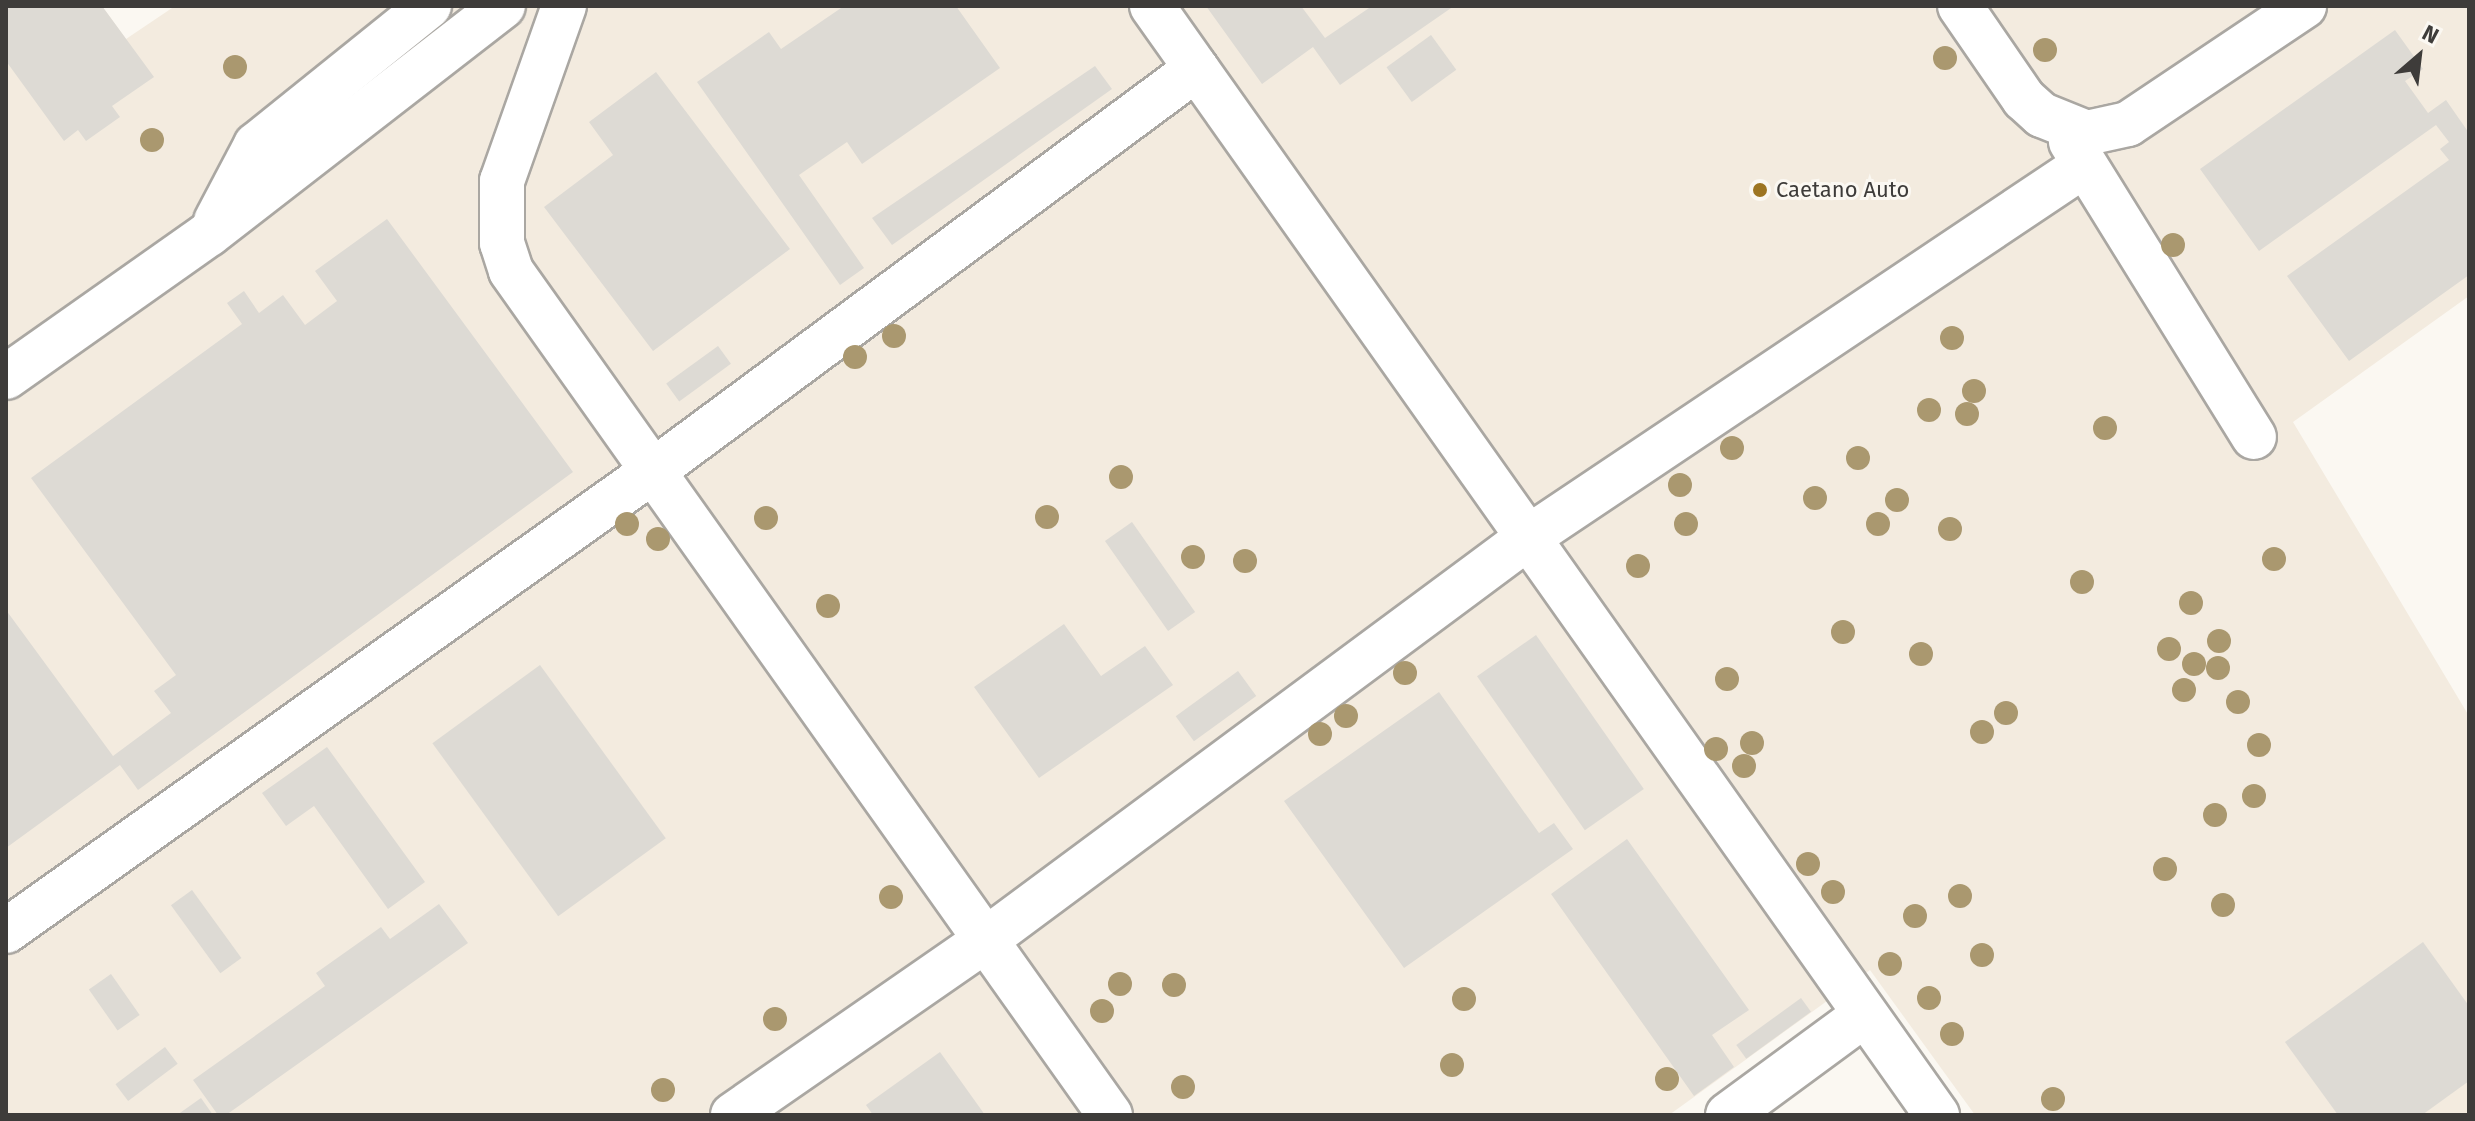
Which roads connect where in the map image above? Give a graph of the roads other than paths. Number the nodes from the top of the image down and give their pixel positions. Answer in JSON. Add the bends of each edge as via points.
{"nodes":[{"id":1,"x":429,"y":6,"type":"edge"},
{"id":2,"x":503,"y":6,"type":"edge"},
{"id":3,"x":564,"y":6,"type":"edge"},
{"id":4,"x":1152,"y":6,"type":"edge"},
{"id":5,"x":1960,"y":6,"type":"edge"},
{"id":6,"x":2304,"y":6,"type":"edge"},
{"id":7,"x":1196,"y":69,"type":"junction"},
{"id":8,"x":2063,"y":125,"type":"junction"},
{"id":9,"x":2083,"y":166,"type":"junction"},
{"id":10,"x":209,"y":234,"type":"junction"},
{"id":11,"x":6,"y":377,"type":"edge"},
{"id":12,"x":2254,"y":437,"type":"dead end"},
{"id":13,"x":653,"y":471,"type":"junction"},
{"id":14,"x":1526,"y":539,"type":"junction"},
{"id":15,"x":6,"y":931,"type":"edge"},
{"id":16,"x":984,"y":941,"type":"junction"},
{"id":17,"x":1863,"y":1016,"type":"junction"},
{"id":18,"x":733,"y":1115,"type":"edge"},
{"id":19,"x":1110,"y":1115,"type":"edge"},
{"id":20,"x":1728,"y":1115,"type":"edge"},
{"id":21,"x":1937,"y":1115,"type":"edge"}],
"edges":[{"from":1,"to":10,"type":"street","via":[[256,145]]},
{"from":2,"to":10,"type":"street"},
{"from":3,"to":13,"type":"street","via":[[502,181],[502,243],[511,271]]},
{"from":4,"to":7,"type":"street"},
{"from":5,"to":8,"type":"street","via":[[2024,99]]},
{"from":6,"to":8,"type":"street","via":[[2128,124],[2087,133]]},
{"from":7,"to":13,"type":"street"},
{"from":7,"to":14,"type":"street"},
{"from":8,"to":9,"type":"street"},
{"from":9,"to":12,"type":"street"},
{"from":9,"to":14,"type":"street"},
{"from":10,"to":11,"type":"street"},
{"from":13,"to":15,"type":"street"},
{"from":13,"to":16,"type":"street"},
{"from":14,"to":16,"type":"street"},
{"from":14,"to":17,"type":"street"},
{"from":16,"to":18,"type":"street"},
{"from":16,"to":19,"type":"street"},
{"from":17,"to":20,"type":"street"},
{"from":17,"to":21,"type":"street"}]}
